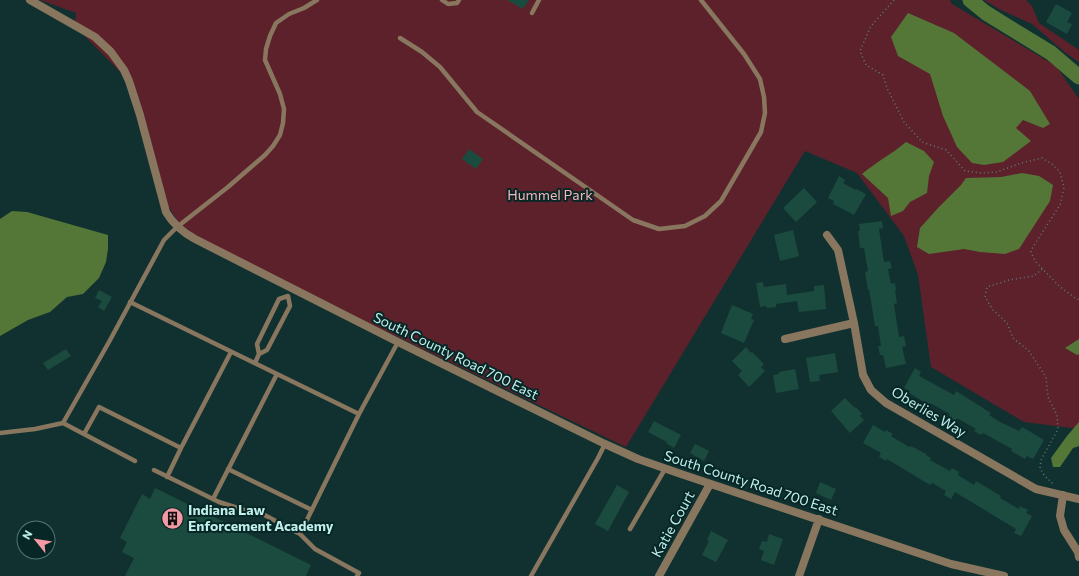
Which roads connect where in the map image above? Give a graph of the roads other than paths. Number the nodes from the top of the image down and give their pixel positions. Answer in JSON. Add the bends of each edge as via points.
{"nodes":[{"id":1,"x":30,"y":0,"type":"edge"},
{"id":2,"x":317,"y":0,"type":"edge"},
{"id":3,"x":442,"y":0,"type":"edge"},
{"id":4,"x":459,"y":0,"type":"edge"},
{"id":5,"x":539,"y":0,"type":"edge"},
{"id":6,"x":701,"y":0,"type":"edge"},
{"id":7,"x":532,"y":13,"type":"dead end"},
{"id":8,"x":403,"y":40,"type":"dead end"},
{"id":9,"x":177,"y":227,"type":"junction"},
{"id":10,"x":827,"y":235,"type":"dead end"},
{"id":11,"x":292,"y":288,"type":"junction"},
{"id":12,"x":288,"y":296,"type":"junction"},
{"id":13,"x":130,"y":302,"type":"junction"},
{"id":14,"x":854,"y":324,"type":"junction"},
{"id":15,"x":785,"y":339,"type":"dead end"},
{"id":16,"x":398,"y":342,"type":"junction"},
{"id":17,"x":231,"y":352,"type":"junction"},
{"id":18,"x":259,"y":354,"type":"junction"},
{"id":19,"x":255,"y":363,"type":"junction"},
{"id":20,"x":277,"y":374,"type":"junction"},
{"id":21,"x":359,"y":414,"type":"junction"},
{"id":22,"x":63,"y":423,"type":"junction"},
{"id":23,"x":0,"y":433,"type":"edge"},
{"id":24,"x":84,"y":434,"type":"junction"},
{"id":25,"x":605,"y":444,"type":"junction"},
{"id":26,"x":181,"y":448,"type":"junction"},
{"id":27,"x":136,"y":460,"type":"dead end"},
{"id":28,"x":228,"y":469,"type":"junction"},
{"id":29,"x":665,"y":469,"type":"junction"},
{"id":30,"x":154,"y":470,"type":"dead end"},
{"id":31,"x":167,"y":477,"type":"junction"},
{"id":32,"x":710,"y":484,"type":"junction"},
{"id":33,"x":1063,"y":495,"type":"junction"},
{"id":34,"x":213,"y":499,"type":"junction"},
{"id":35,"x":1079,"y":499,"type":"edge"},
{"id":36,"x":312,"y":510,"type":"junction"},
{"id":37,"x":819,"y":519,"type":"junction"},
{"id":38,"x":630,"y":529,"type":"dead end"},
{"id":39,"x":300,"y":534,"type":"junction"},
{"id":40,"x":1079,"y":557,"type":"edge"},
{"id":41,"x":357,"y":576,"type":"edge"},
{"id":42,"x":531,"y":576,"type":"edge"},
{"id":43,"x":659,"y":576,"type":"edge"},
{"id":44,"x":799,"y":576,"type":"edge"},
{"id":45,"x":1004,"y":576,"type":"edge"}],
"edges":[{"from":1,"to":9,"type":"street","name":"South County Road 700 East","via":[[95,37],[112,52],[124,70],[142,122],[163,205]]},
{"from":2,"to":9,"type":"lane","via":[[276,23],[266,49],[266,60],[284,109],[280,135],[260,160]]},
{"from":3,"to":4,"type":"lane","via":[[448,4],[457,3]]},
{"from":5,"to":7,"type":"lane"},
{"from":6,"to":8,"type":"lane","via":[[744,54],[760,80],[765,113],[761,132],[721,202],[705,216],[679,227],[659,229],[633,220],[477,112],[440,67]]},
{"from":9,"to":11,"type":"street","name":"South County Road 700 East","via":[[194,239]]},
{"from":9,"to":13,"type":"lane","via":[[164,240]]},
{"from":10,"to":14,"type":"street","name":"Oberlies Way","via":[[838,250]]},
{"from":11,"to":12,"type":"lane"},
{"from":11,"to":16,"type":"street","name":"South County Road 700 East"},
{"from":12,"to":18,"type":"lane","via":[[290,306],[268,350]]},
{"from":12,"to":18,"type":"lane","via":[[279,299],[275,305],[257,344]]},
{"from":13,"to":17,"type":"lane"},
{"from":13,"to":22,"type":"lane"},
{"from":14,"to":15,"type":"street"},
{"from":14,"to":33,"type":"street","name":"Oberlies Way","via":[[863,375],[871,390],[886,403],[1036,489]]},
{"from":16,"to":21,"type":"lane"},
{"from":16,"to":25,"type":"street","name":"South County Road 700 East"},
{"from":17,"to":19,"type":"lane"},
{"from":17,"to":26,"type":"lane"},
{"from":18,"to":19,"type":"lane"},
{"from":19,"to":20,"type":"lane"},
{"from":20,"to":21,"type":"lane"},
{"from":20,"to":28,"type":"lane"},
{"from":21,"to":36,"type":"lane"},
{"from":22,"to":23,"type":"lane"},
{"from":22,"to":24,"type":"lane"},
{"from":24,"to":26,"type":"lane","via":[[99,407]]},
{"from":24,"to":27,"type":"lane"},
{"from":25,"to":29,"type":"street","name":"South County Road 700 East"},
{"from":25,"to":42,"type":"lane"},
{"from":26,"to":31,"type":"lane"},
{"from":28,"to":34,"type":"lane"},
{"from":28,"to":36,"type":"lane"},
{"from":29,"to":32,"type":"street","name":"South County Road 700 East"},
{"from":29,"to":38,"type":"lane"},
{"from":30,"to":31,"type":"lane"},
{"from":31,"to":34,"type":"lane"},
{"from":32,"to":37,"type":"street","name":"South County Road 700 East"},
{"from":32,"to":43,"type":"street","name":"Katie Court"},
{"from":33,"to":35,"type":"street","name":"Oberlies Way"},
{"from":33,"to":40,"type":"street","via":[[1060,516],[1064,530]]},
{"from":34,"to":39,"type":"lane","via":[[244,510],[259,512]]},
{"from":36,"to":39,"type":"lane"},
{"from":37,"to":44,"type":"street"},
{"from":37,"to":45,"type":"street","name":"South County Road 700 East","via":[[951,564]]},
{"from":39,"to":41,"type":"lane","via":[[315,549],[359,573]]}]}
